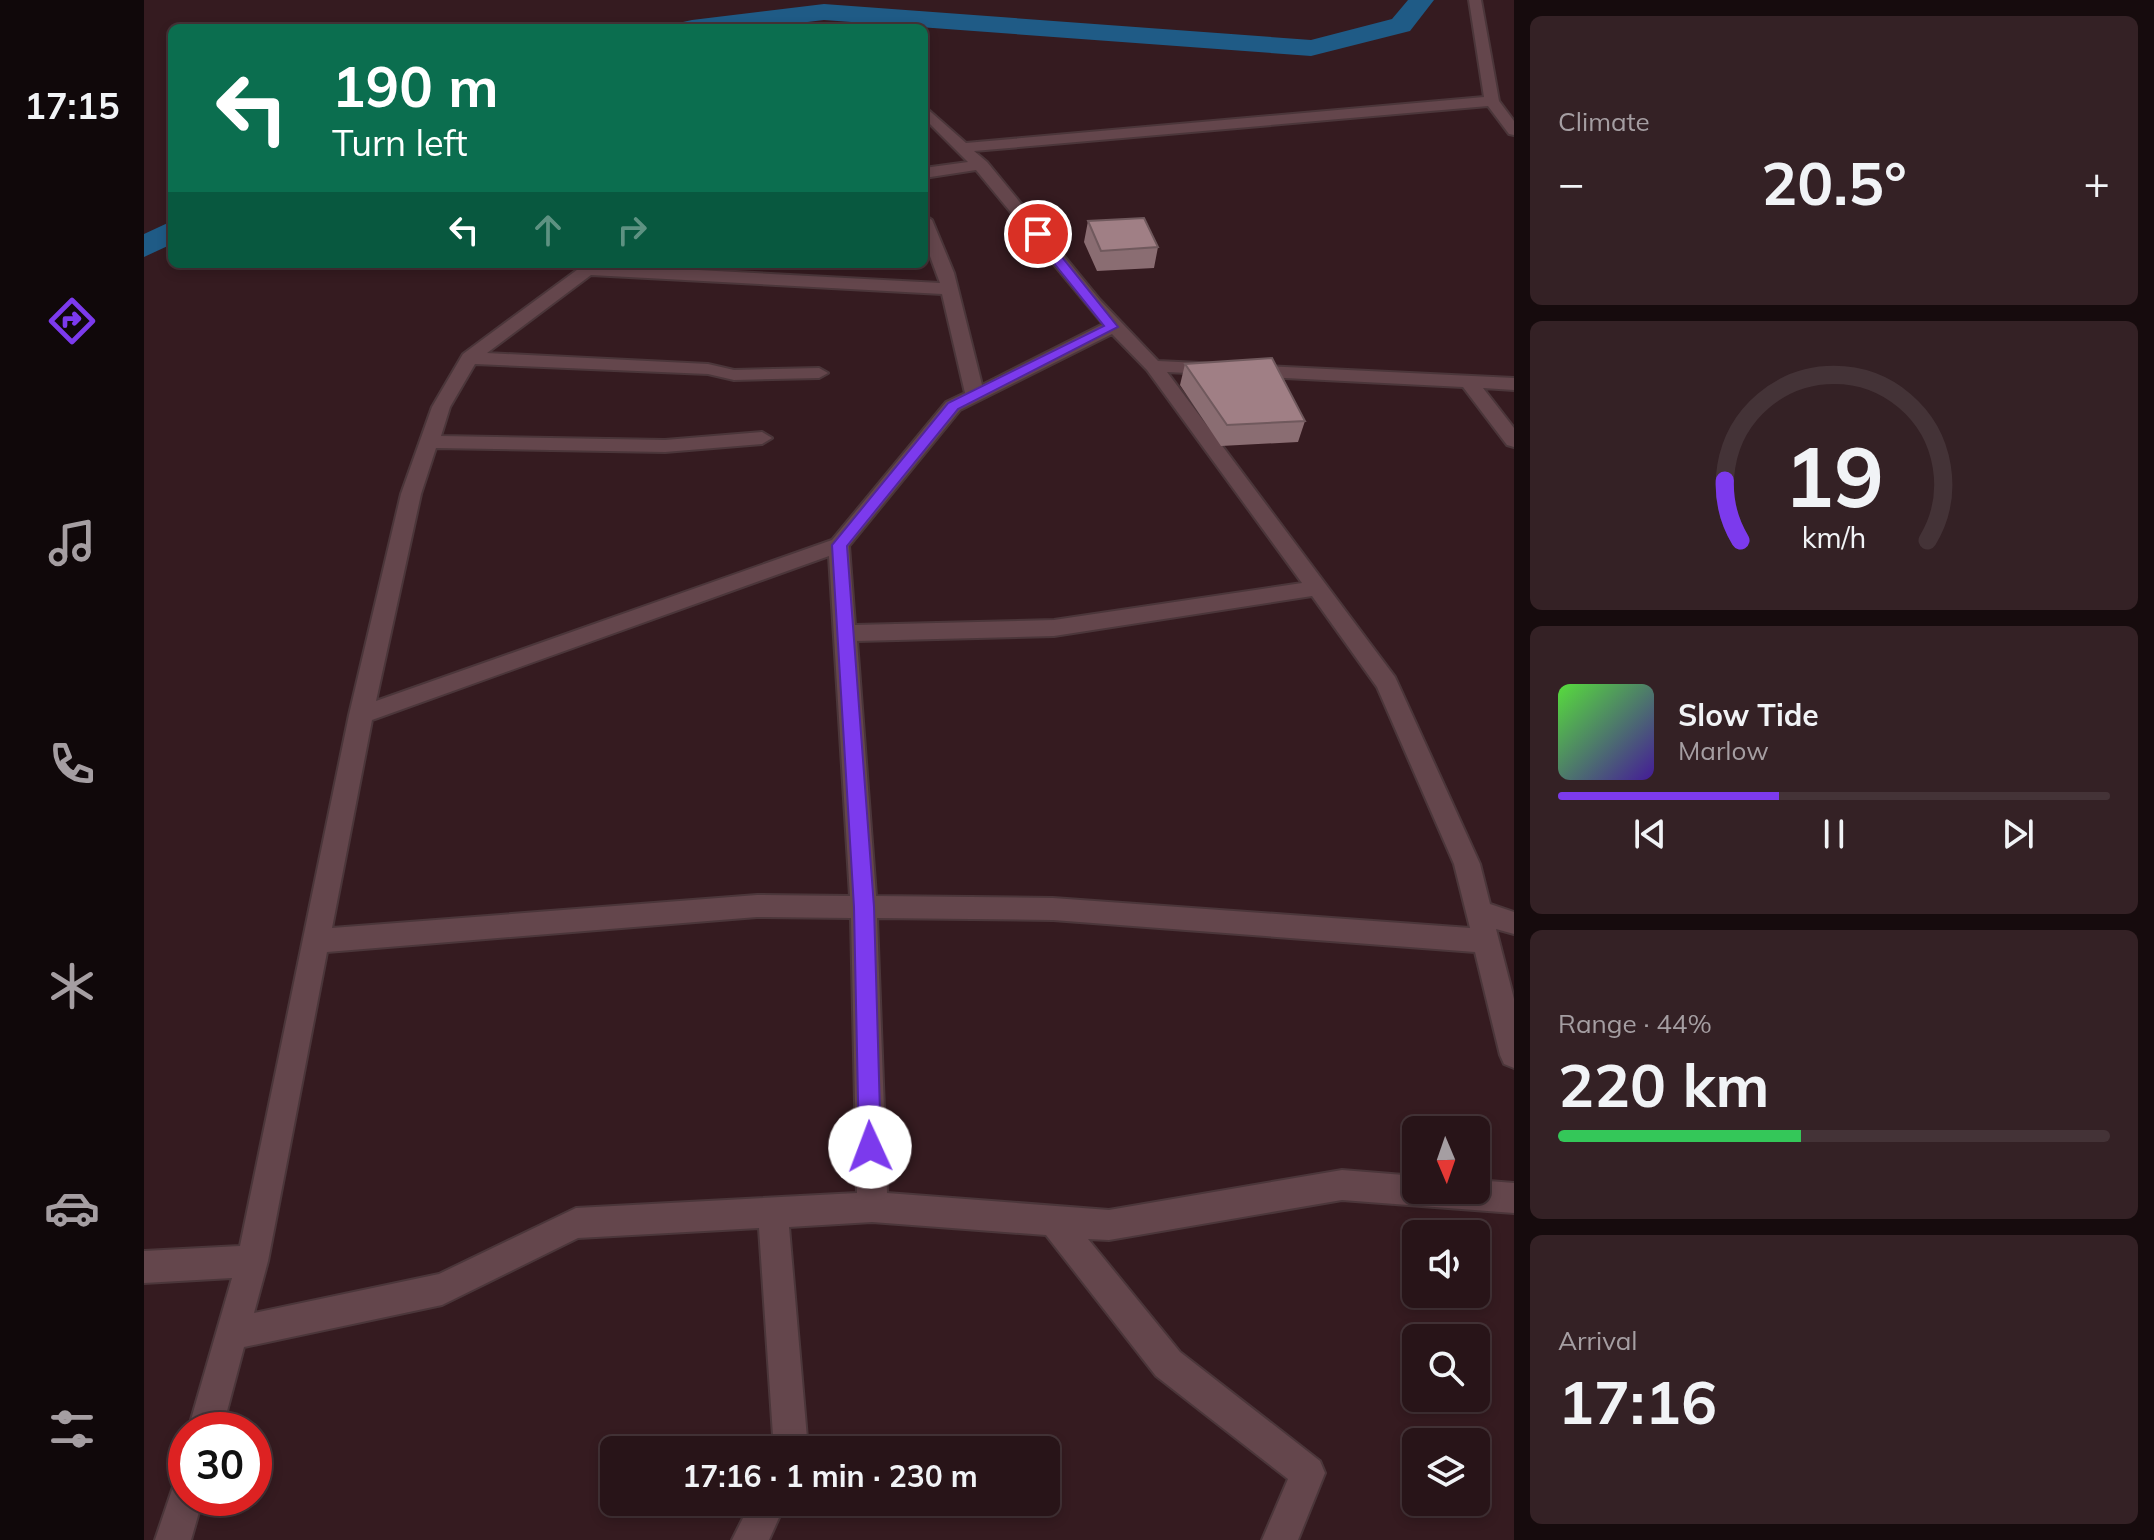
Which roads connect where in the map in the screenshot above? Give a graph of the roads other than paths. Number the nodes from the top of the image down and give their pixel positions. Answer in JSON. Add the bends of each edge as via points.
{"nodes":[{"id":1,"x":1475,"y":0,"type":"edge"},
{"id":2,"x":1492,"y":101,"type":"junction"},
{"id":3,"x":928,"y":113,"type":"edge"},
{"id":4,"x":1514,"y":131,"type":"edge"},
{"id":5,"x":967,"y":147,"type":"junction"},
{"id":6,"x":982,"y":165,"type":"junction"},
{"id":7,"x":928,"y":172,"type":"edge"},
{"id":8,"x":928,"y":231,"type":"edge"},
{"id":9,"x":590,"y":268,"type":"edge"},
{"id":10,"x":607,"y":268,"type":"edge"},
{"id":11,"x":950,"y":289,"type":"junction"},
{"id":12,"x":1112,"y":327,"type":"junction"},
{"id":13,"x":469,"y":358,"type":"junction"},
{"id":14,"x":1153,"y":366,"type":"junction"},
{"id":15,"x":819,"y":373,"type":"dead end"},
{"id":16,"x":1468,"y":381,"type":"junction"},
{"id":17,"x":1514,"y":384,"type":"edge"},
{"id":18,"x":975,"y":395,"type":"junction"},
{"id":19,"x":762,"y":438,"type":"dead end"},
{"id":20,"x":1514,"y":441,"type":"edge"},
{"id":21,"x":428,"y":442,"type":"junction"},
{"id":22,"x":839,"y":545,"type":"junction"},
{"id":23,"x":1318,"y":588,"type":"junction"},
{"id":24,"x":845,"y":633,"type":"junction"},
{"id":25,"x":361,"y":715,"type":"junction"},
{"id":26,"x":864,"y":907,"type":"junction"},
{"id":27,"x":1478,"y":912,"type":"junction"},
{"id":28,"x":1514,"y":923,"type":"edge"},
{"id":29,"x":316,"y":941,"type":"junction"},
{"id":30,"x":1486,"y":941,"type":"junction"},
{"id":31,"x":1514,"y":1055,"type":"edge"},
{"id":32,"x":1514,"y":1198,"type":"edge"},
{"id":33,"x":872,"y":1207,"type":"junction"},
{"id":34,"x":773,"y":1212,"type":"junction"},
{"id":35,"x":1054,"y":1221,"type":"junction"},
{"id":36,"x":252,"y":1261,"type":"junction"},
{"id":37,"x":144,"y":1267,"type":"edge"},
{"id":38,"x":234,"y":1333,"type":"junction"},
{"id":39,"x":210,"y":1412,"type":"edge"},
{"id":40,"x":790,"y":1436,"type":"edge"},
{"id":41,"x":180,"y":1516,"type":"edge"},
{"id":42,"x":762,"y":1516,"type":"edge"},
{"id":43,"x":173,"y":1540,"type":"edge"},
{"id":44,"x":750,"y":1540,"type":"edge"},
{"id":45,"x":1280,"y":1540,"type":"edge"}],
"edges":[{"from":1,"to":2,"type":"street"},
{"from":2,"to":4,"type":"street"},
{"from":2,"to":5,"type":"street"},
{"from":3,"to":5,"type":"street"},
{"from":5,"to":6,"type":"street"},
{"from":6,"to":7,"type":"street"},
{"from":6,"to":12,"type":"street"},
{"from":8,"to":11,"type":"street"},
{"from":9,"to":13,"type":"street"},
{"from":10,"to":11,"type":"street"},
{"from":11,"to":18,"type":"street"},
{"from":12,"to":14,"type":"street"},
{"from":12,"to":18,"type":"street"},
{"from":13,"to":15,"type":"street","via":[[708,369],[734,375]]},
{"from":13,"to":21,"type":"street"},
{"from":14,"to":16,"type":"street"},
{"from":14,"to":23,"type":"street"},
{"from":16,"to":17,"type":"street"},
{"from":16,"to":20,"type":"street"},
{"from":18,"to":22,"type":"street","via":[[953,406]]},
{"from":19,"to":21,"type":"street","via":[[665,446]]},
{"from":21,"to":25,"type":"street","via":[[411,494]]},
{"from":22,"to":24,"type":"street"},
{"from":22,"to":25,"type":"street"},
{"from":23,"to":24,"type":"street","via":[[1054,628]]},
{"from":23,"to":27,"type":"street","via":[[1387,683],[1467,864]]},
{"from":24,"to":26,"type":"street"},
{"from":25,"to":29,"type":"street"},
{"from":26,"to":29,"type":"street","via":[[757,906]]},
{"from":26,"to":30,"type":"street","via":[[1053,909]]},
{"from":26,"to":33,"type":"street"},
{"from":27,"to":28,"type":"street"},
{"from":27,"to":30,"type":"street"},
{"from":29,"to":36,"type":"street"},
{"from":30,"to":31,"type":"street"},
{"from":32,"to":35,"type":"street","via":[[1342,1185],[1109,1225]]},
{"from":33,"to":34,"type":"street"},
{"from":33,"to":35,"type":"street"},
{"from":34,"to":38,"type":"street","via":[[576,1223],[442,1289]]},
{"from":34,"to":40,"type":"street"},
{"from":35,"to":45,"type":"street","via":[[1168,1364],[1308,1473]]},
{"from":36,"to":37,"type":"street"},
{"from":36,"to":38,"type":"street"},
{"from":38,"to":39,"type":"street"},
{"from":41,"to":43,"type":"street"},
{"from":42,"to":44,"type":"street"}]}
